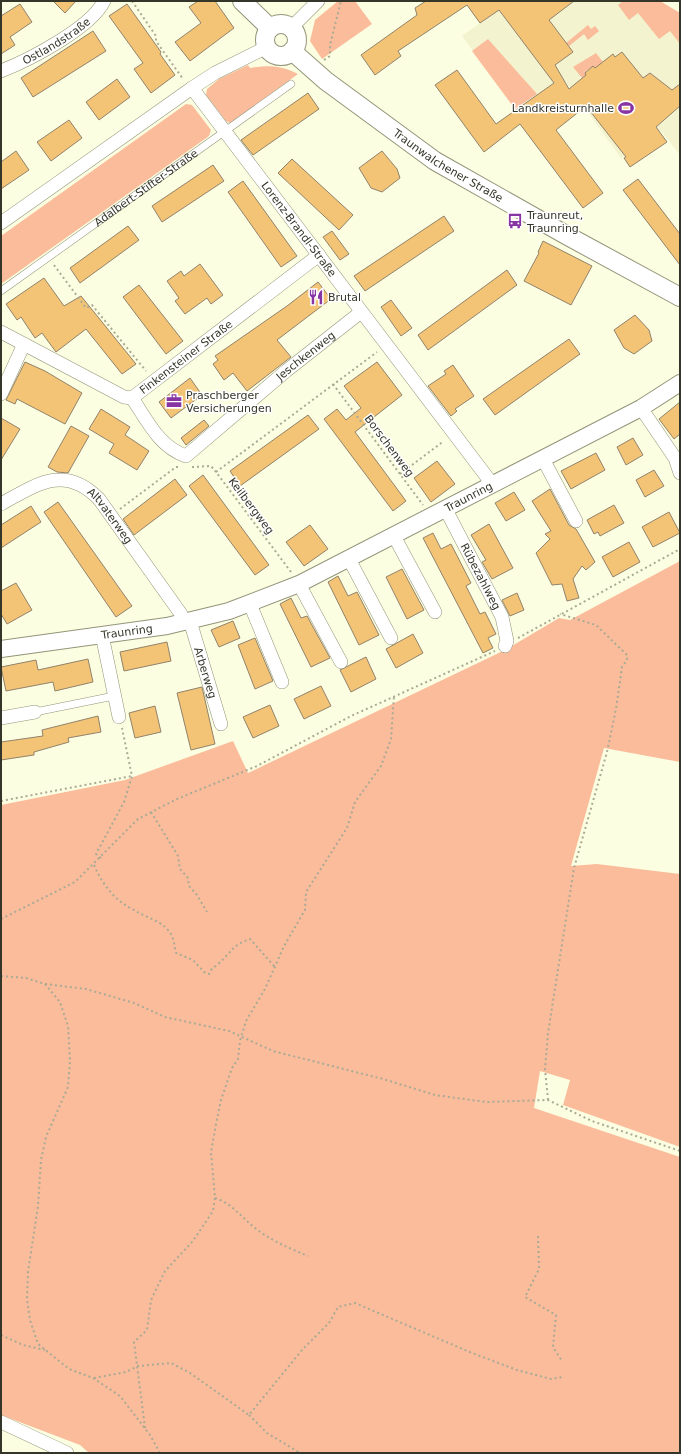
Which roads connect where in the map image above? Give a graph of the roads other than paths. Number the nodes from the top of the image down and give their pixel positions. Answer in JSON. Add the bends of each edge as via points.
{"nodes":[{"id":1,"x":104,"y":1,"type":"edge"},
{"id":2,"x":242,"y":1,"type":"edge"},
{"id":3,"x":318,"y":1,"type":"edge"},
{"id":4,"x":270,"y":28,"type":"junction"},
{"id":5,"x":291,"y":28,"type":"junction"},
{"id":6,"x":267,"y":47,"type":"junction"},
{"id":7,"x":292,"y":51,"type":"junction"},
{"id":8,"x":1,"y":72,"type":"edge"},
{"id":9,"x":291,"y":84,"type":"dead end"},
{"id":10,"x":191,"y":89,"type":"junction"},
{"id":11,"x":224,"y":132,"type":"junction"},
{"id":12,"x":1,"y":224,"type":"edge"},
{"id":13,"x":319,"y":256,"type":"junction"},
{"id":14,"x":1,"y":291,"type":"edge"},
{"id":15,"x":680,"y":297,"type":"edge"},
{"id":16,"x":361,"y":312,"type":"junction"},
{"id":17,"x":1,"y":332,"type":"edge"},
{"id":18,"x":24,"y":344,"type":"junction"},
{"id":19,"x":680,"y":383,"type":"edge"},
{"id":20,"x":1,"y":394,"type":"edge"},
{"id":21,"x":132,"y":398,"type":"junction"},
{"id":22,"x":641,"y":408,"type":"junction"},
{"id":23,"x":543,"y":459,"type":"junction"},
{"id":24,"x":680,"y":473,"type":"edge"},
{"id":25,"x":493,"y":485,"type":"junction"},
{"id":26,"x":1,"y":504,"type":"edge"},
{"id":27,"x":439,"y":514,"type":"junction"},
{"id":28,"x":576,"y":520,"type":"dead end"},
{"id":29,"x":394,"y":536,"type":"junction"},
{"id":30,"x":349,"y":559,"type":"junction"},
{"id":31,"x":299,"y":584,"type":"junction"},
{"id":32,"x":250,"y":604,"type":"junction"},
{"id":33,"x":435,"y":612,"type":"dead end"},
{"id":34,"x":186,"y":622,"type":"junction"},
{"id":35,"x":102,"y":635,"type":"junction"},
{"id":36,"x":392,"y":638,"type":"dead end"},
{"id":37,"x":504,"y":646,"type":"road end"},
{"id":38,"x":1,"y":648,"type":"edge"},
{"id":39,"x":341,"y":662,"type":"dead end"},
{"id":40,"x":282,"y":682,"type":"dead end"},
{"id":41,"x":114,"y":696,"type":"junction"},
{"id":42,"x":34,"y":712,"type":"joint"},
{"id":43,"x":118,"y":717,"type":"road end"},
{"id":44,"x":1,"y":718,"type":"edge"},
{"id":45,"x":221,"y":724,"type":"dead end"},
{"id":46,"x":1,"y":1422,"type":"edge"},
{"id":47,"x":67,"y":1453,"type":"edge"}],
"edges":[{"from":1,"to":8,"type":"street","name":"Ostlandstraße","via":[[88,19],[63,39]]},
{"from":2,"to":4,"type":"main road"},
{"from":3,"to":5,"type":"street"},
{"from":4,"to":5,"type":"main road","via":[[283,24]]},
{"from":4,"to":6,"type":"main road","via":[[266,37]]},
{"from":5,"to":7,"type":"main road","via":[[295,32],[297,42]]},
{"from":6,"to":7,"type":"main road","via":[[279,55]]},
{"from":6,"to":10,"type":"street"},
{"from":7,"to":15,"type":"main road","name":"Traunwalchener Straße","via":[[326,81],[436,161]]},
{"from":9,"to":11,"type":"lane","name":"Adalbert-Stifter-Straße"},
{"from":10,"to":11,"type":"street","name":"Lorenz-Brandl-Straße"},
{"from":10,"to":12,"type":"street"},
{"from":11,"to":13,"type":"street","name":"Lorenz-Brandl-Straße"},
{"from":11,"to":14,"type":"lane","name":"Adalbert-Stifter-Straße"},
{"from":13,"to":16,"type":"street","name":"Lorenz-Brandl-Straße"},
{"from":13,"to":21,"type":"street","name":"Finkensteiner Straße"},
{"from":16,"to":21,"type":"street","name":"Jeschkenweg","via":[[286,371],[186,456],[164,444]]},
{"from":16,"to":25,"type":"street","name":"Lorenz-Brandl-Straße"},
{"from":17,"to":18,"type":"street","name":"Finkensteiner Straße"},
{"from":18,"to":20,"type":"street"},
{"from":18,"to":21,"type":"street","name":"Finkensteiner Straße","via":[[124,397]]},
{"from":19,"to":22,"type":"street","name":"Traunring"},
{"from":22,"to":23,"type":"street","name":"Traunring"},
{"from":22,"to":24,"type":"street","via":[[675,458]]},
{"from":23,"to":25,"type":"street","name":"Traunring"},
{"from":23,"to":28,"type":"street"},
{"from":25,"to":27,"type":"street","name":"Traunring"},
{"from":26,"to":34,"type":"street","name":"Altvaterweg","via":[[46,481],[58,479],[69,480],[93,492]]},
{"from":27,"to":29,"type":"street","name":"Traunring"},
{"from":27,"to":37,"type":"street","name":"Rübezahlweg","via":[[502,617],[507,641]]},
{"from":29,"to":30,"type":"street","name":"Traunring"},
{"from":29,"to":33,"type":"street"},
{"from":30,"to":31,"type":"street","name":"Traunring"},
{"from":30,"to":36,"type":"street"},
{"from":31,"to":32,"type":"street","name":"Traunring"},
{"from":31,"to":39,"type":"street"},
{"from":32,"to":34,"type":"street","name":"Traunring"},
{"from":32,"to":40,"type":"street"},
{"from":34,"to":35,"type":"street","name":"Traunring"},
{"from":34,"to":45,"type":"street","name":"Arberweg"},
{"from":35,"to":38,"type":"street","name":"Traunring"},
{"from":35,"to":41,"type":"street"},
{"from":41,"to":42,"type":"lane"},
{"from":41,"to":43,"type":"street"},
{"from":42,"to":44,"type":"street"},
{"from":46,"to":47,"type":"street"}]}
